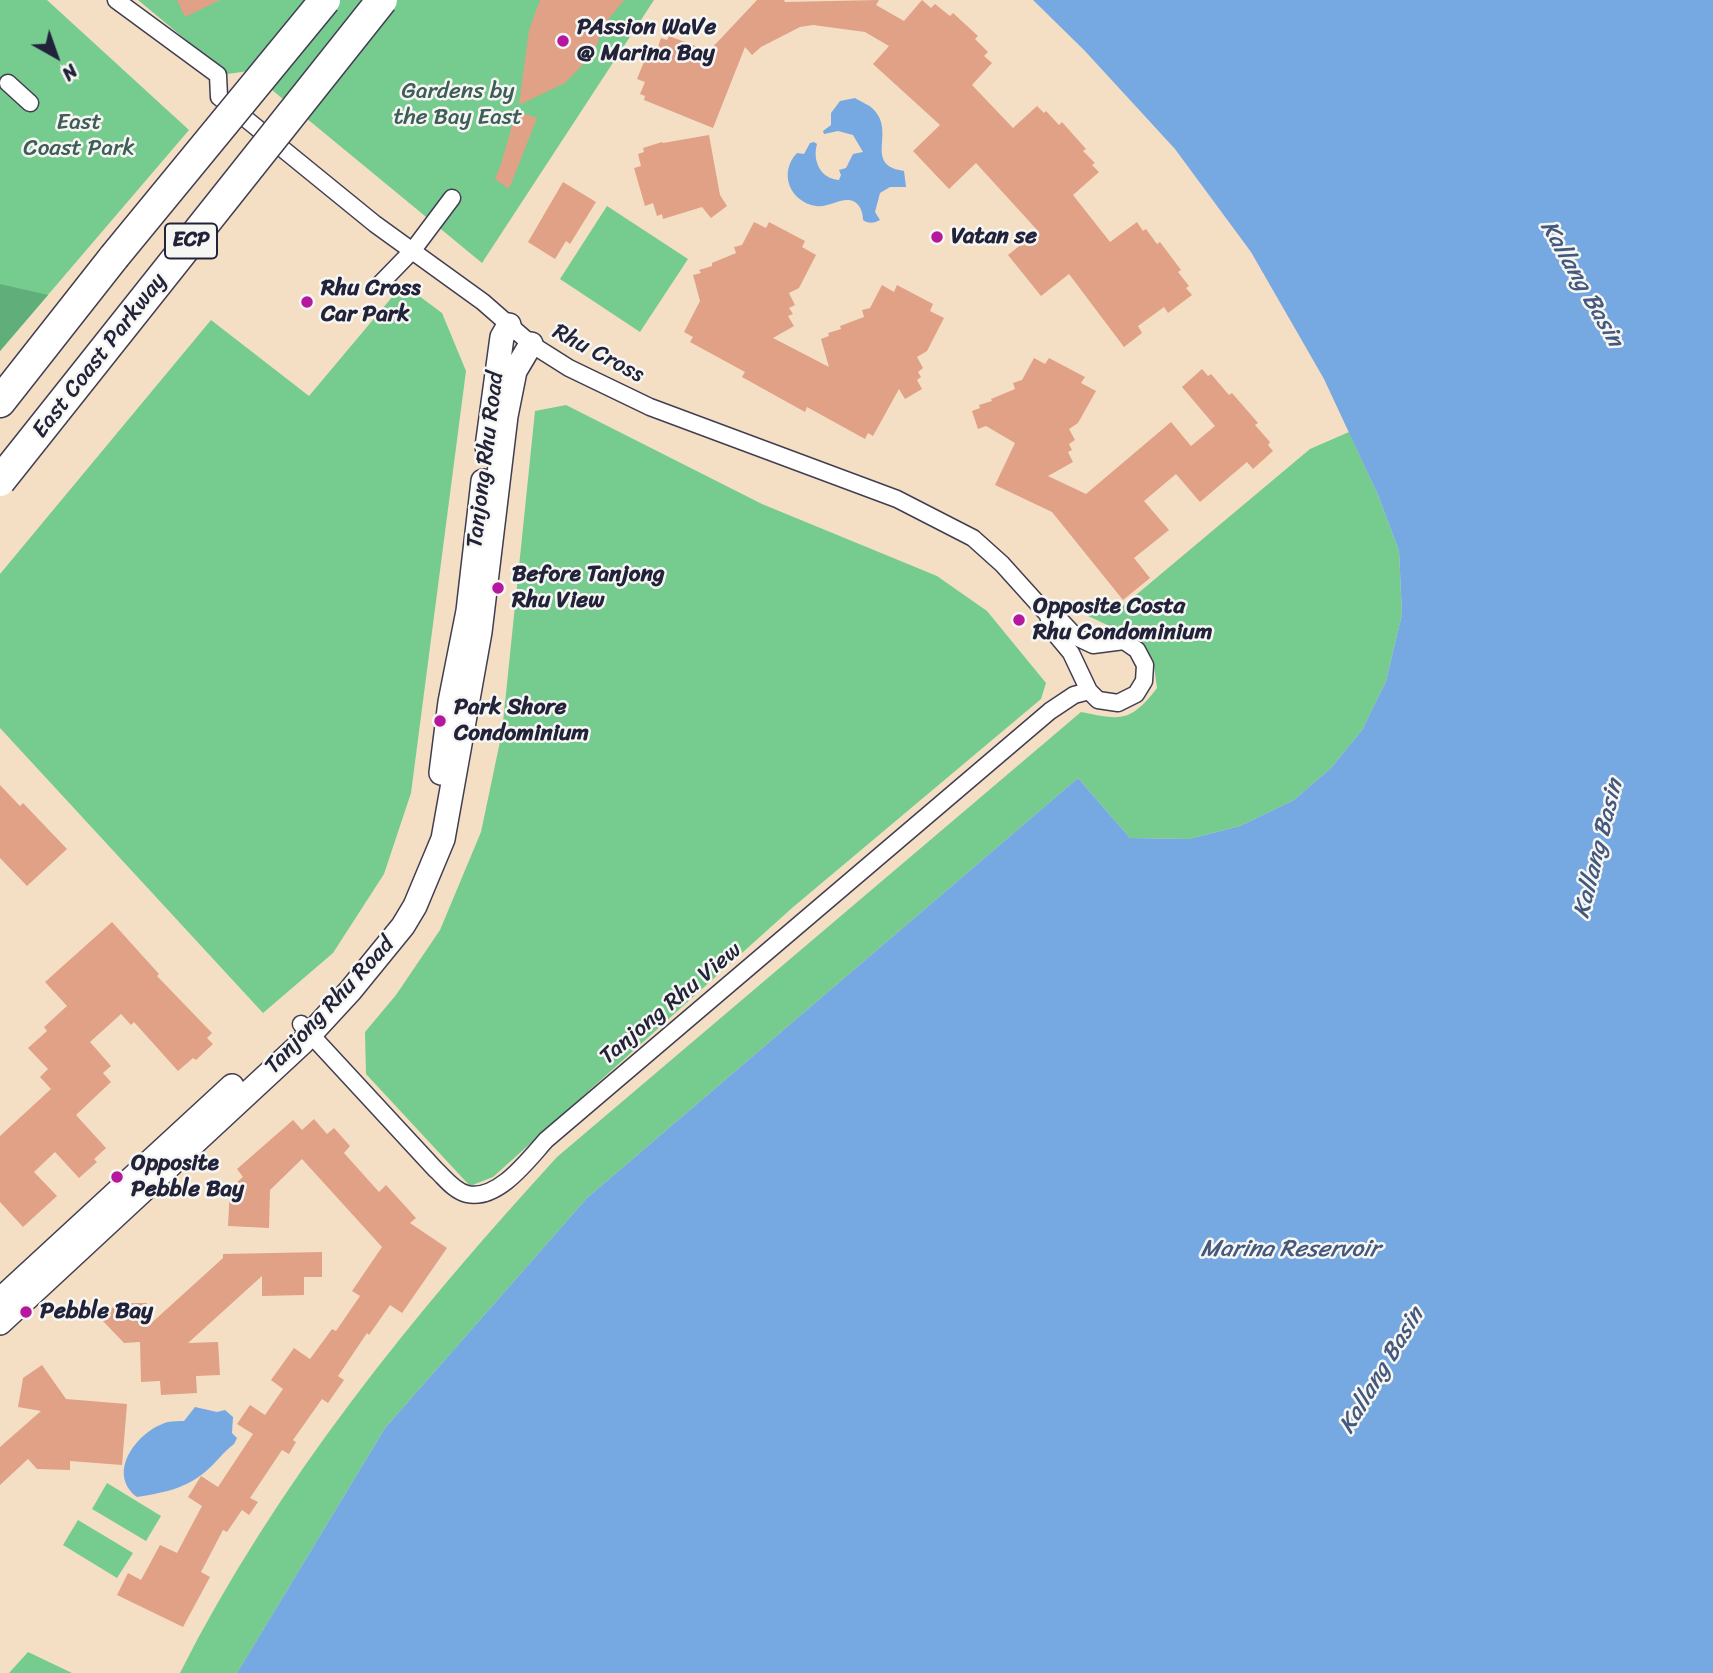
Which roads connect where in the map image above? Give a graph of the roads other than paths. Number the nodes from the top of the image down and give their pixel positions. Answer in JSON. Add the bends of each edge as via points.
{"nodes":[{"id":1,"x":116,"y":0,"type":"edge"},
{"id":2,"x":325,"y":0,"type":"edge"},
{"id":3,"x":382,"y":0,"type":"edge"},
{"id":4,"x":8,"y":83,"type":"dead end"},
{"id":5,"x":30,"y":103,"type":"dead end"},
{"id":6,"x":452,"y":198,"type":"dead end"},
{"id":7,"x":413,"y":250,"type":"junction"},
{"id":8,"x":380,"y":284,"type":"dead end"},
{"id":9,"x":509,"y":325,"type":"junction"},
{"id":10,"x":531,"y":344,"type":"junction"},
{"id":11,"x":0,"y":402,"type":"edge"},
{"id":12,"x":0,"y":481,"type":"edge"},
{"id":13,"x":1048,"y":615,"type":"junction"},
{"id":14,"x":1089,"y":691,"type":"junction"},
{"id":15,"x":305,"y":1029,"type":"junction"},
{"id":16,"x":0,"y":1300,"type":"edge"},
{"id":17,"x":0,"y":1323,"type":"edge"}],
"edges":[{"from":1,"to":7,"type":"street","name":"Rhu Cross","via":[[218,75],[219,97]]},
{"from":2,"to":11,"type":"highway","number":"ECP","bridge":true},
{"from":3,"to":12,"type":"highway","name":"East Coast Parkway","number":"ECP","bridge":true},
{"from":4,"to":5,"type":"street"},
{"from":6,"to":7,"type":"street"},
{"from":7,"to":8,"type":"street"},
{"from":7,"to":9,"type":"street","name":"Rhu Cross"},
{"from":9,"to":10,"type":"street","name":"Rhu Cross"},
{"from":9,"to":15,"type":"street","name":"Tanjong Rhu Road","via":[[502,337],[468,611],[425,848],[408,892]]},
{"from":10,"to":13,"type":"street","name":"Rhu Cross","via":[[650,407],[897,499],[941,520],[973,538]]},
{"from":10,"to":15,"type":"street","name":"Tanjong Rhu Road","via":[[514,371],[480,632],[443,839],[403,926]]},
{"from":13,"to":14,"type":"street","name":"Rhu Cross","via":[[1051,629],[1071,653]]},
{"from":13,"to":14,"type":"street","name":"Rhu Cross","via":[[1093,645],[1124,641],[1137,650],[1144,664],[1144,681],[1136,694],[1118,704],[1098,700]]},
{"from":14,"to":15,"type":"street","name":"Tanjong Rhu View","via":[[1050,711],[556,1132],[507,1182],[483,1194],[456,1189]]},
{"from":15,"to":16,"type":"street","name":"Tanjong Rhu Road"},
{"from":15,"to":17,"type":"street","name":"Tanjong Rhu Road"}]}
